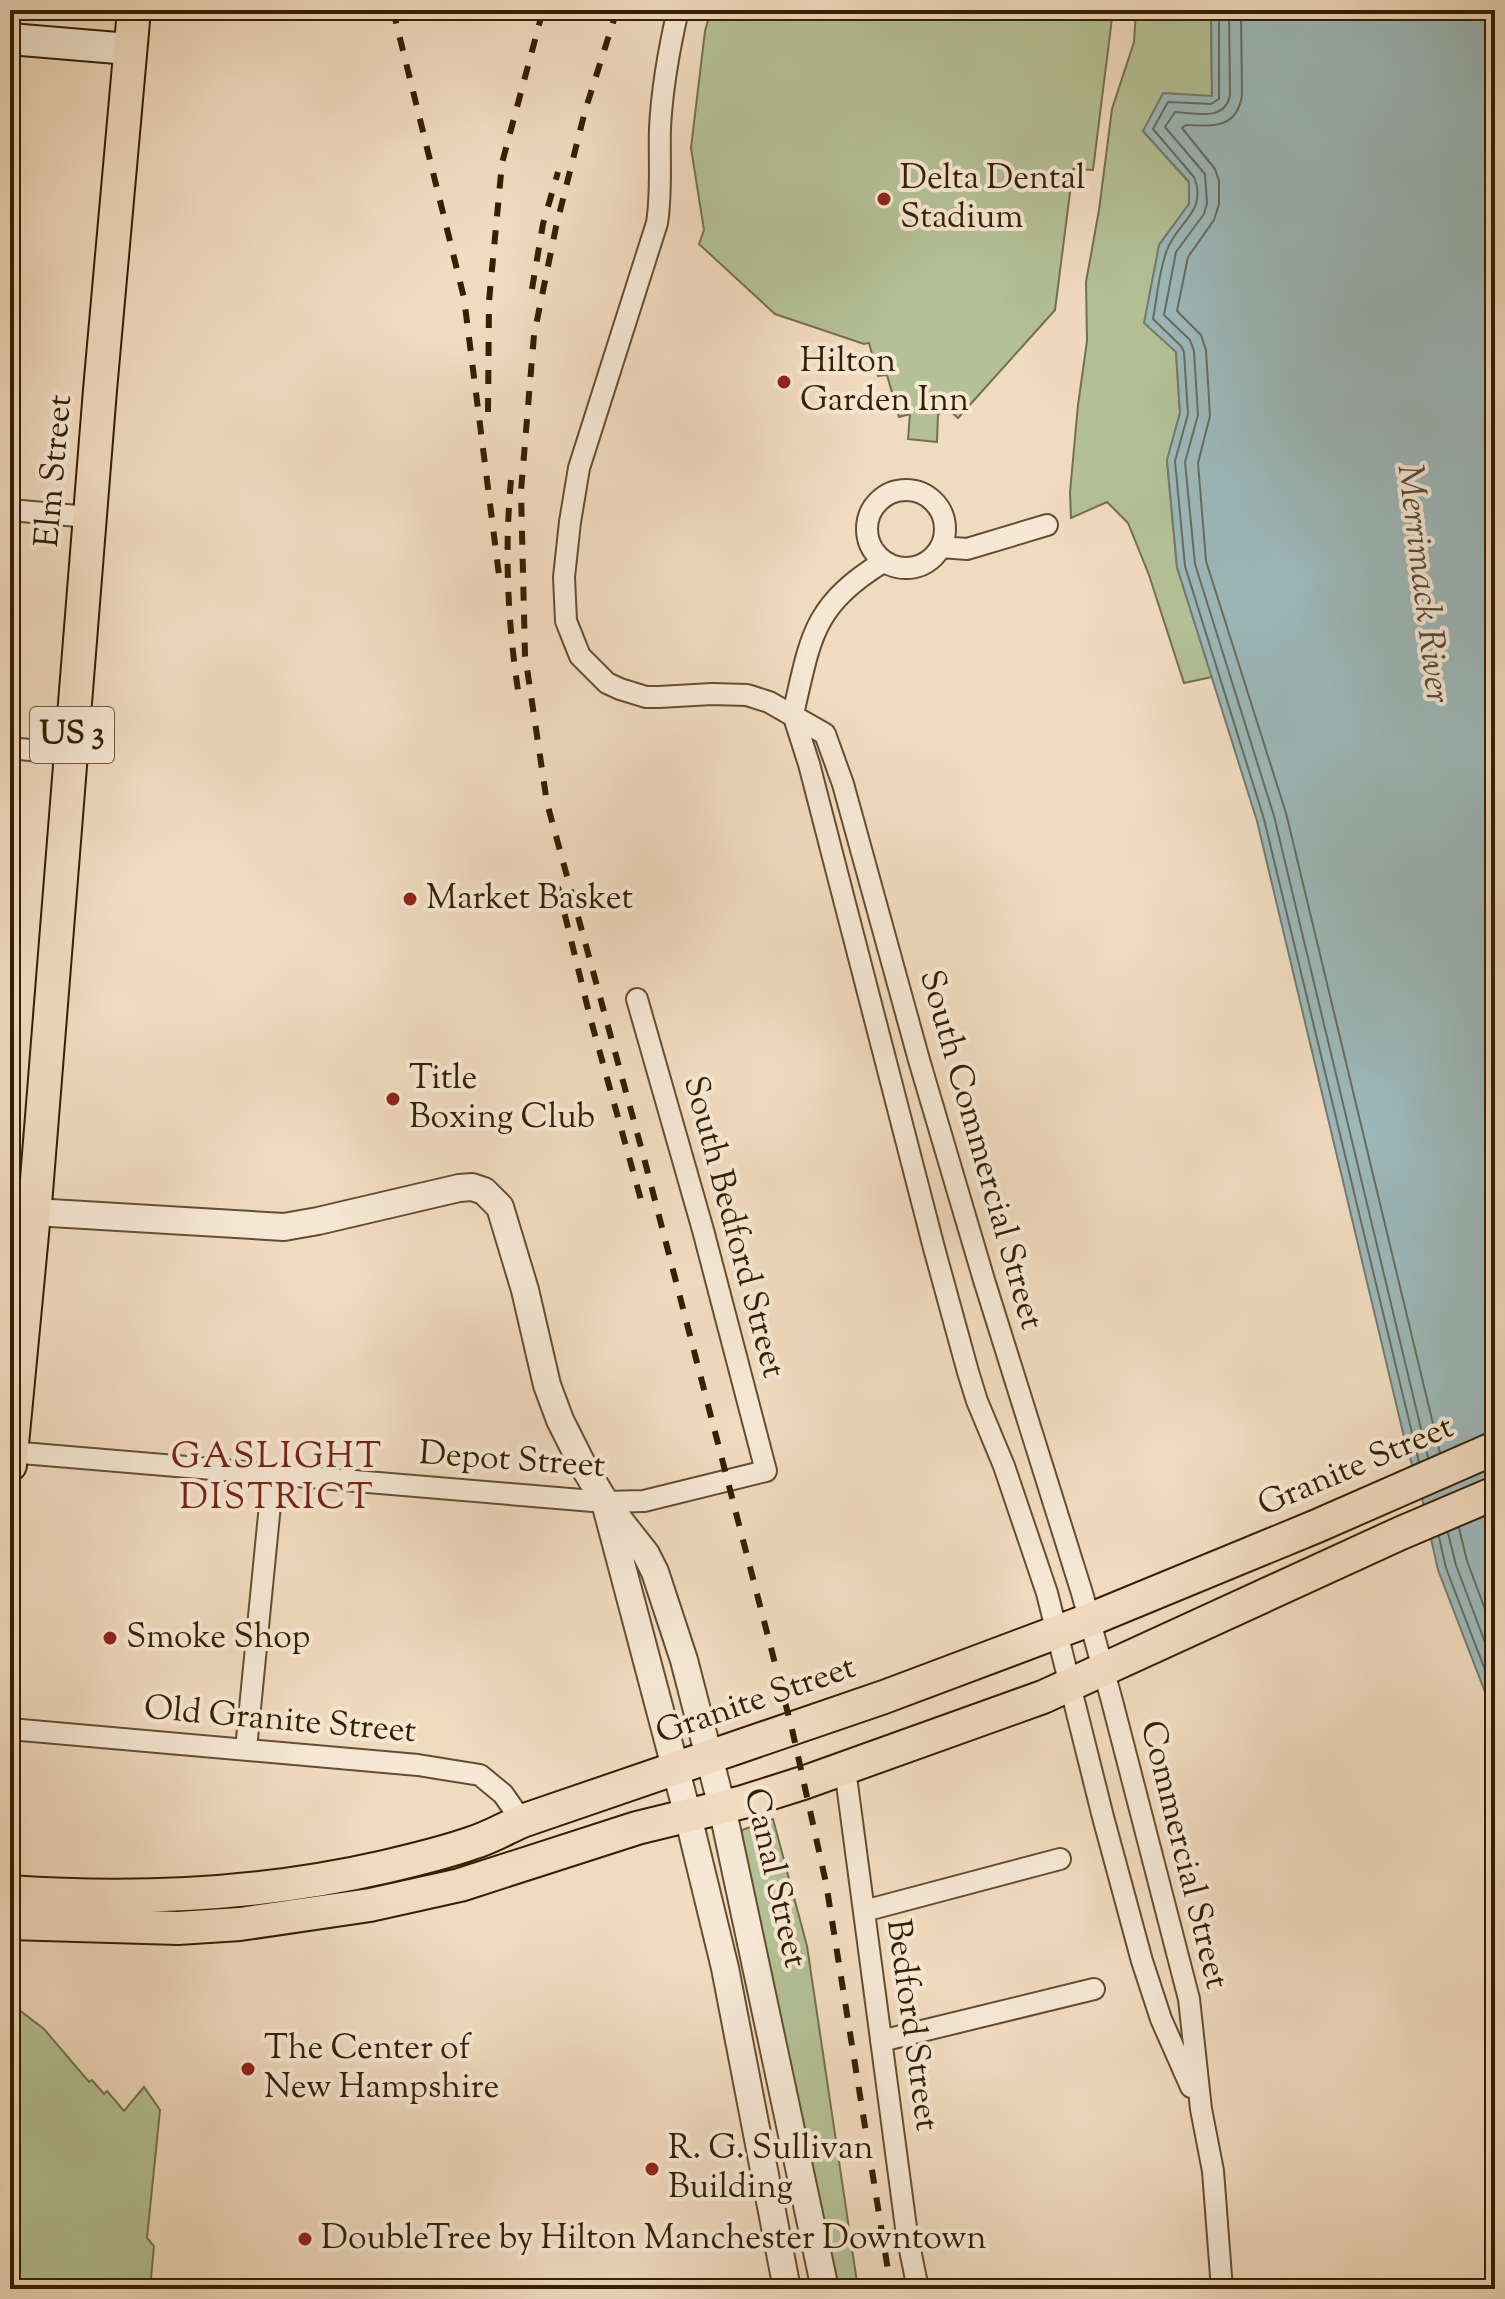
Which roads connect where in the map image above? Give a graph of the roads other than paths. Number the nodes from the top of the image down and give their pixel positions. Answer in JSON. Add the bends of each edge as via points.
{"nodes":[{"id":1,"x":134,"y":10,"type":"edge"},
{"id":2,"x":678,"y":10,"type":"edge"},
{"id":3,"x":10,"y":39,"type":"edge"},
{"id":4,"x":129,"y":49,"type":"junction"},
{"id":5,"x":10,"y":510,"type":"edge"},
{"id":6,"x":89,"y":517,"type":"junction"},
{"id":7,"x":1047,"y":525,"type":"dead end"},
{"id":8,"x":941,"y":547,"type":"junction"},
{"id":9,"x":883,"y":562,"type":"junction"},
{"id":10,"x":793,"y":714,"type":"junction"},
{"id":11,"x":10,"y":748,"type":"edge"},
{"id":12,"x":70,"y":754,"type":"junction"},
{"id":13,"x":637,"y":999,"type":"dead end"},
{"id":14,"x":22,"y":1212,"type":"edge"},
{"id":15,"x":1495,"y":1448,"type":"edge"},
{"id":16,"x":10,"y":1456,"type":"edge"},
{"id":17,"x":766,"y":1471,"type":"joint"},
{"id":18,"x":273,"y":1474,"type":"junction"},
{"id":19,"x":1495,"y":1493,"type":"edge"},
{"id":20,"x":605,"y":1502,"type":"junction"},
{"id":21,"x":1089,"y":1620,"type":"junction"},
{"id":22,"x":1057,"y":1632,"type":"junction"},
{"id":23,"x":1103,"y":1670,"type":"junction"},
{"id":24,"x":1071,"y":1685,"type":"junction"},
{"id":25,"x":10,"y":1729,"type":"edge"},
{"id":26,"x":246,"y":1749,"type":"junction"},
{"id":27,"x":709,"y":1758,"type":"junction"},
{"id":28,"x":676,"y":1769,"type":"junction"},
{"id":29,"x":845,"y":1769,"type":"junction"},
{"id":30,"x":722,"y":1807,"type":"junction"},
{"id":31,"x":688,"y":1816,"type":"junction"},
{"id":32,"x":522,"y":1821,"type":"junction"},
{"id":33,"x":1060,"y":1859,"type":"dead end"},
{"id":34,"x":10,"y":1892,"type":"edge"},
{"id":35,"x":864,"y":1911,"type":"junction"},
{"id":36,"x":10,"y":1923,"type":"edge"},
{"id":37,"x":1094,"y":1989,"type":"dead end"},
{"id":38,"x":881,"y":2041,"type":"junction"},
{"id":39,"x":1201,"y":2109,"type":"junction"},
{"id":40,"x":787,"y":2289,"type":"edge"},
{"id":41,"x":825,"y":2289,"type":"edge"},
{"id":42,"x":918,"y":2289,"type":"edge"},
{"id":43,"x":1222,"y":2289,"type":"edge"}],
"edges":[{"from":1,"to":4,"type":"main road","name":"Elm Street","number":"US 3"},
{"from":2,"to":10,"type":"street","name":"South Commercial Street","via":[[661,112],[657,223],[579,468],[564,577],[566,621],[580,656],[620,689],[646,697],[747,695]]},
{"from":3,"to":4,"type":"main road"},
{"from":4,"to":6,"type":"main road","name":"Elm Street","number":"US 3"},
{"from":5,"to":6,"type":"street"},
{"from":6,"to":12,"type":"main road","name":"Elm Street","number":"US 3"},
{"from":7,"to":8,"type":"street","via":[[967,549]]},
{"from":8,"to":9,"type":"street","via":[[916,567]]},
{"from":8,"to":9,"type":"street","via":[[945,524],[936,503],[916,491],[893,492],[874,506],[866,530]]},
{"from":9,"to":10,"type":"street","via":[[837,596],[821,617]]},
{"from":10,"to":21,"type":"street","name":"South Commercial Street","via":[[825,734],[843,784],[919,1060]]},
{"from":10,"to":22,"type":"street","name":"South Commercial Street","via":[[964,1359]]},
{"from":11,"to":12,"type":"street"},
{"from":12,"to":14,"type":"main road","name":"Elm Street","number":"US 3"},
{"from":13,"to":17,"type":"street","name":"South Bedford Street"},
{"from":14,"to":16,"type":"main road","name":"Elm Street","number":"US 3"},
{"from":14,"to":20,"type":"street","name":"Canal Street","via":[[284,1227],[437,1192],[472,1187],[484,1191],[500,1207],[510,1236],[560,1420]]},
{"from":15,"to":21,"type":"main road","name":"Granite Street"},
{"from":16,"to":18,"type":"street","name":"Depot Street"},
{"from":17,"to":20,"type":"street","name":"Depot Street","via":[[644,1501]]},
{"from":18,"to":20,"type":"street","name":"Depot Street"},
{"from":18,"to":26,"type":"street"},
{"from":19,"to":23,"type":"main road"},
{"from":20,"to":27,"type":"street","name":"Canal Street","via":[[655,1572]]},
{"from":20,"to":28,"type":"street","name":"Canal Street"},
{"from":21,"to":22,"type":"main road","name":"Granite Street"},
{"from":21,"to":23,"type":"street","name":"Commercial Street"},
{"from":22,"to":24,"type":"street","name":"Commercial Street"},
{"from":22,"to":27,"type":"main road","name":"Granite Street"},
{"from":23,"to":24,"type":"main road"},
{"from":23,"to":39,"type":"street","name":"Commercial Street","via":[[1189,1999]]},
{"from":24,"to":29,"type":"main road"},
{"from":24,"to":39,"type":"street","name":"Commercial Street","via":[[1142,1961]]},
{"from":25,"to":26,"type":"street","name":"Old Granite Street"},
{"from":26,"to":32,"type":"street","name":"Old Granite Street","via":[[480,1775],[503,1794]]},
{"from":27,"to":28,"type":"main road","name":"Granite Street"},
{"from":27,"to":30,"type":"street","name":"Canal Street"},
{"from":28,"to":31,"type":"street","name":"Canal Street"},
{"from":28,"to":32,"type":"main road","name":"Granite Street"},
{"from":29,"to":30,"type":"main road"},
{"from":29,"to":35,"type":"street","name":"Bedford Street"},
{"from":30,"to":31,"type":"main road"},
{"from":30,"to":41,"type":"street","name":"Canal Street"},
{"from":31,"to":36,"type":"main road","via":[[449,1888],[329,1912],[178,1928]]},
{"from":31,"to":40,"type":"street","name":"Canal Street","via":[[725,1968]]},
{"from":32,"to":34,"type":"main road","name":"Granite Street","via":[[422,1858],[291,1885],[162,1896]]},
{"from":33,"to":35,"type":"street"},
{"from":35,"to":38,"type":"street","name":"Bedford Street"},
{"from":37,"to":38,"type":"street"},
{"from":38,"to":42,"type":"street","name":"Bedford Street"},
{"from":39,"to":43,"type":"street","name":"Commercial Street","via":[[1213,2171]]}]}
